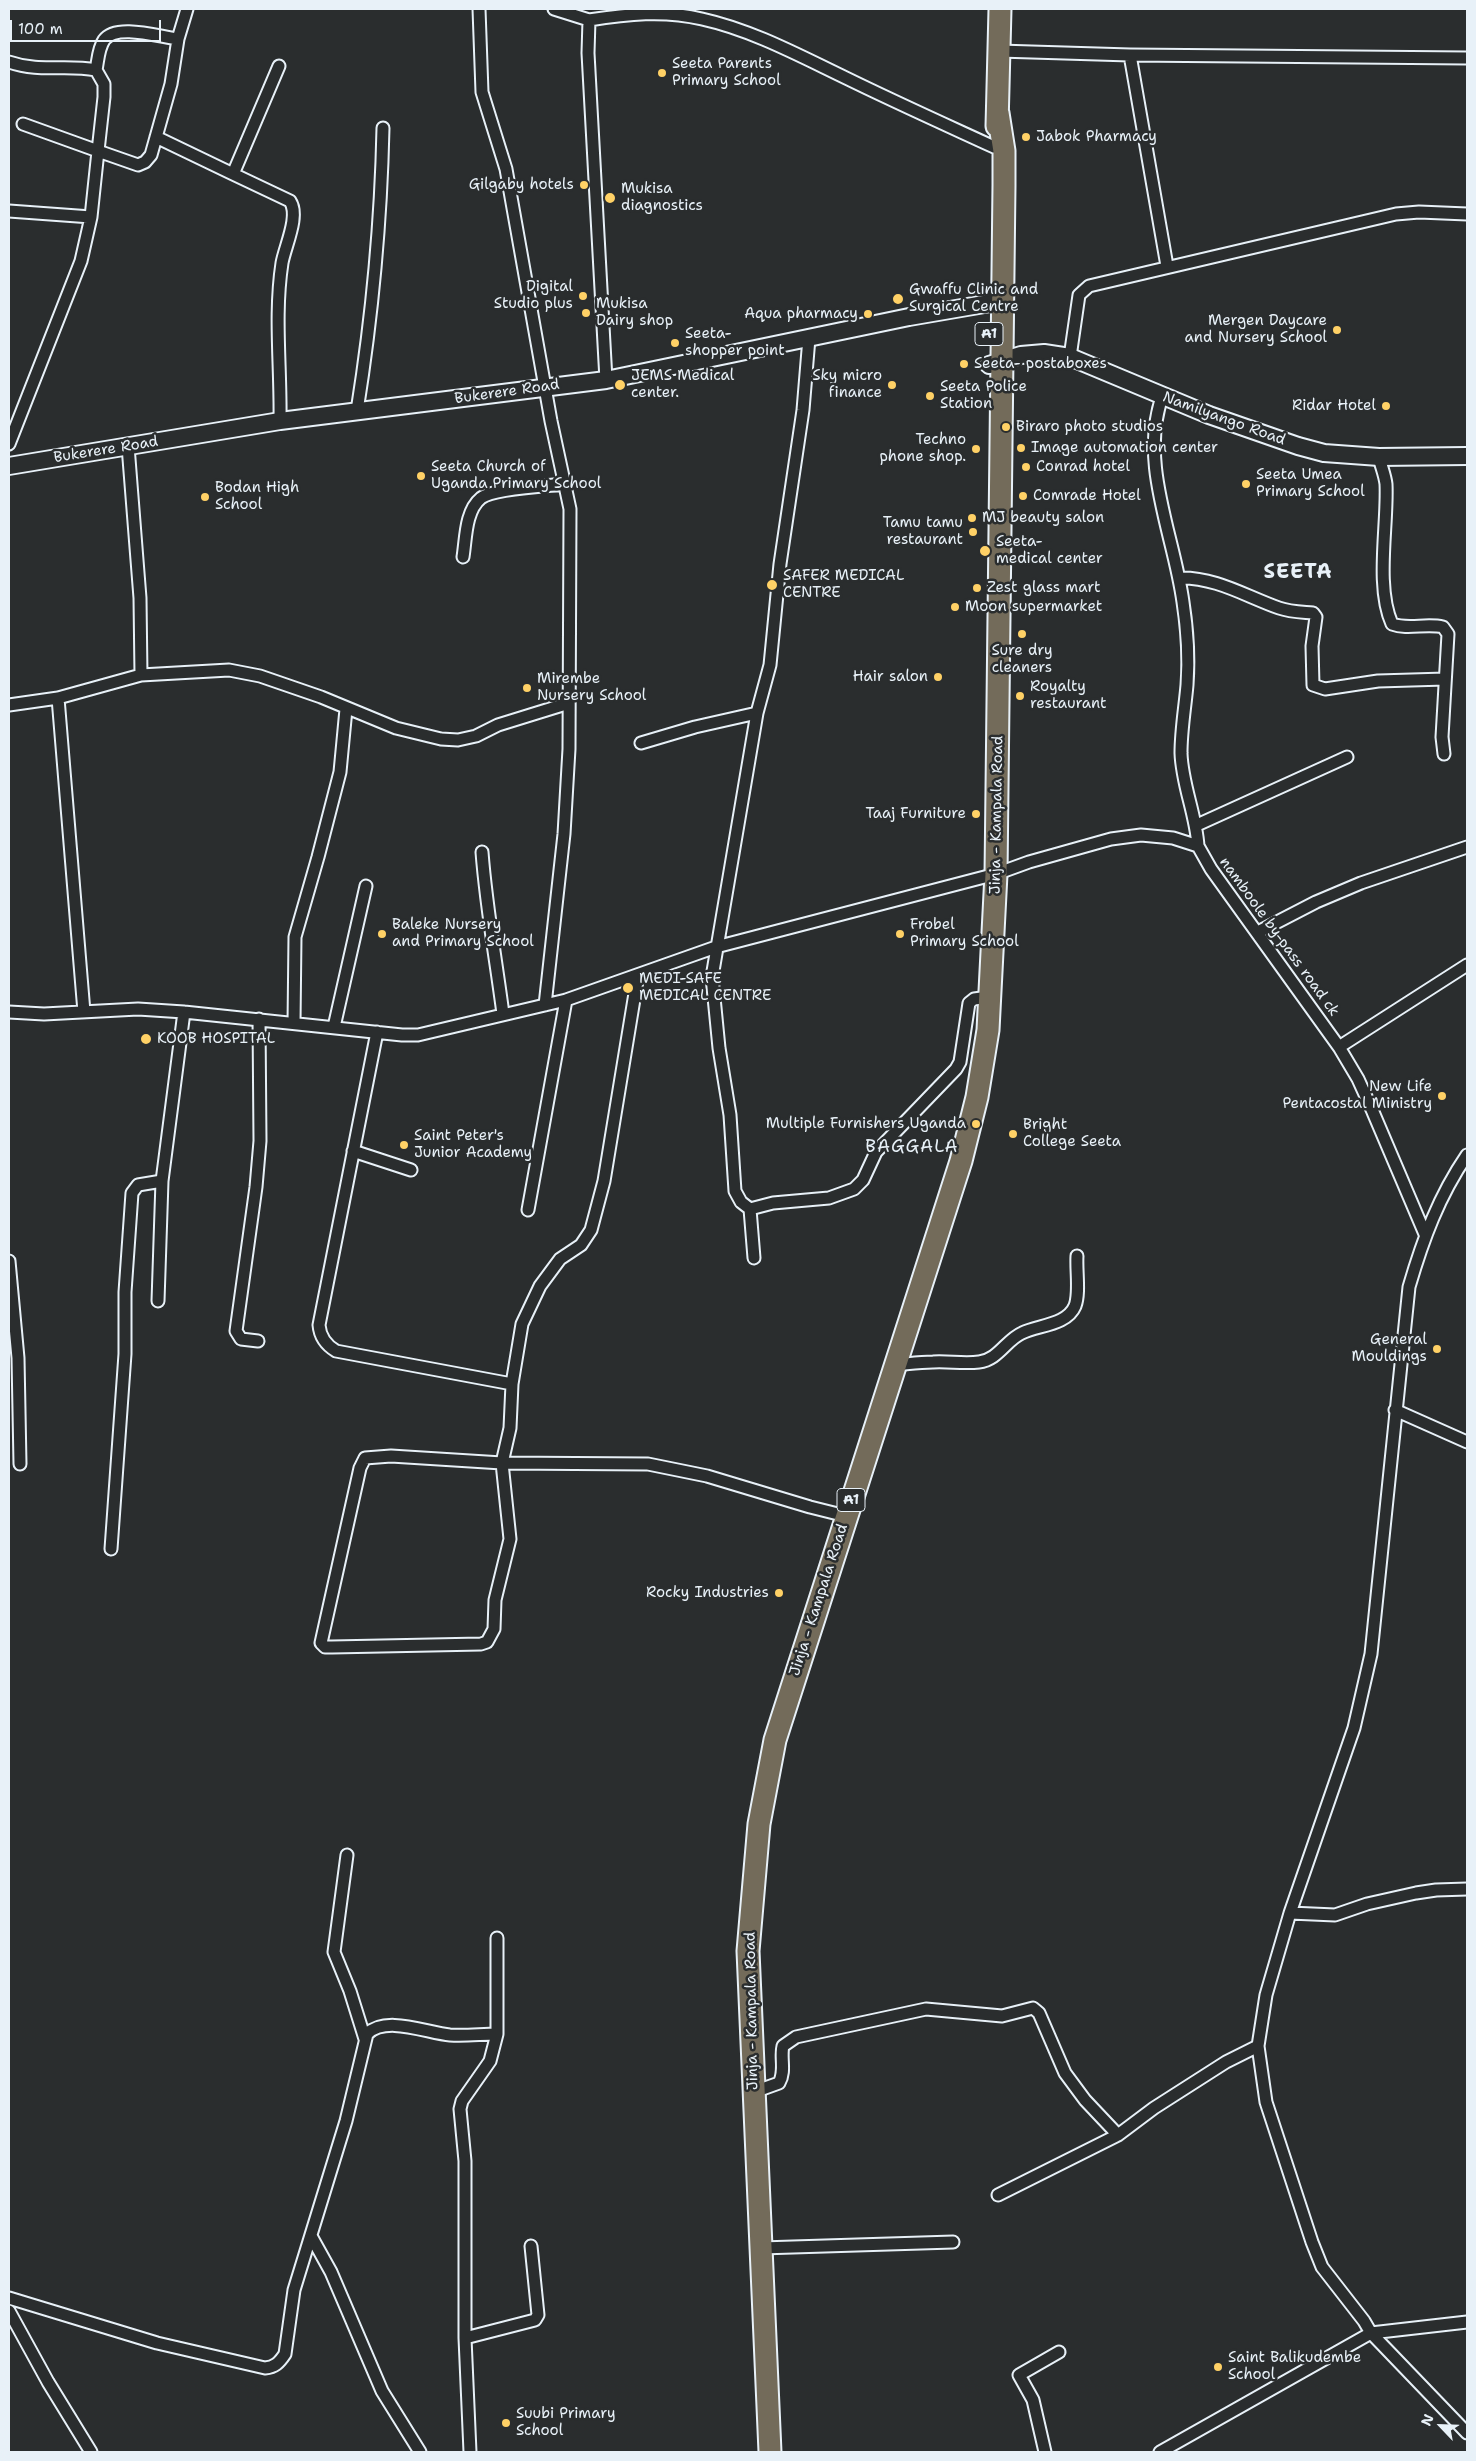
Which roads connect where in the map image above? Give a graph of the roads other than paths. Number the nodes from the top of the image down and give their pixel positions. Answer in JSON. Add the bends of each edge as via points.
{"nodes":[{"id":1,"x":187,"y":9,"type":"edge"},
{"id":2,"x":479,"y":9,"type":"edge"},
{"id":3,"x":554,"y":9,"type":"edge"},
{"id":4,"x":1000,"y":9,"type":"edge"},
{"id":5,"x":589,"y":20,"type":"junction"},
{"id":6,"x":178,"y":39,"type":"junction"},
{"id":7,"x":999,"y":50,"type":"junction"},
{"id":8,"x":1130,"y":55,"type":"junction"},
{"id":9,"x":1467,"y":58,"type":"edge"},
{"id":10,"x":9,"y":62,"type":"edge"},
{"id":11,"x":279,"y":66,"type":"dead end"},
{"id":12,"x":96,"y":70,"type":"junction"},
{"id":13,"x":998,"y":113,"type":"junction"},
{"id":14,"x":23,"y":124,"type":"dead end"},
{"id":15,"x":383,"y":128,"type":"dead end"},
{"id":16,"x":156,"y":137,"type":"junction"},
{"id":17,"x":994,"y":147,"type":"junction"},
{"id":18,"x":98,"y":151,"type":"junction"},
{"id":19,"x":233,"y":174,"type":"junction"},
{"id":20,"x":9,"y":211,"type":"edge"},
{"id":21,"x":1467,"y":214,"type":"edge"},
{"id":22,"x":91,"y":217,"type":"junction"},
{"id":23,"x":1166,"y":266,"type":"junction"},
{"id":24,"x":995,"y":302,"type":"junction"},
{"id":25,"x":809,"y":338,"type":"junction"},
{"id":26,"x":1070,"y":357,"type":"junction"},
{"id":27,"x":995,"y":362,"type":"junction"},
{"id":28,"x":606,"y":380,"type":"junction"},
{"id":29,"x":546,"y":386,"type":"junction"},
{"id":30,"x":1162,"y":397,"type":"junction"},
{"id":31,"x":357,"y":410,"type":"junction"},
{"id":32,"x":280,"y":421,"type":"junction"},
{"id":33,"x":9,"y":444,"type":"edge"},
{"id":34,"x":128,"y":446,"type":"junction"},
{"id":35,"x":1467,"y":456,"type":"edge"},
{"id":36,"x":1379,"y":457,"type":"junction"},
{"id":37,"x":9,"y":466,"type":"edge"},
{"id":38,"x":566,"y":484,"type":"junction"},
{"id":39,"x":463,"y":557,"type":"dead end"},
{"id":40,"x":1179,"y":578,"type":"junction"},
{"id":41,"x":141,"y":675,"type":"junction"},
{"id":42,"x":1444,"y":679,"type":"junction"},
{"id":43,"x":58,"y":698,"type":"junction"},
{"id":44,"x":569,"y":703,"type":"junction"},
{"id":45,"x":9,"y":705,"type":"edge"},
{"id":46,"x":346,"y":709,"type":"junction"},
{"id":47,"x":757,"y":713,"type":"junction"},
{"id":48,"x":641,"y":743,"type":"dead end"},
{"id":49,"x":1444,"y":754,"type":"dead end"},
{"id":50,"x":1347,"y":757,"type":"dead end"},
{"id":51,"x":1197,"y":825,"type":"junction"},
{"id":52,"x":1198,"y":846,"type":"junction"},
{"id":53,"x":1467,"y":847,"type":"edge"},
{"id":54,"x":482,"y":852,"type":"dead end"},
{"id":55,"x":996,"y":874,"type":"junction"},
{"id":56,"x":366,"y":886,"type":"dead end"},
{"id":57,"x":1258,"y":932,"type":"junction"},
{"id":58,"x":716,"y":947,"type":"junction"},
{"id":59,"x":1467,"y":965,"type":"edge"},
{"id":60,"x":638,"y":975,"type":"junction"},
{"id":61,"x":989,"y":997,"type":"junction"},
{"id":62,"x":566,"y":1000,"type":"junction"},
{"id":63,"x":545,"y":1005,"type":"junction"},
{"id":64,"x":9,"y":1012,"type":"edge"},
{"id":65,"x":84,"y":1012,"type":"junction"},
{"id":66,"x":184,"y":1012,"type":"junction"},
{"id":67,"x":503,"y":1014,"type":"junction"},
{"id":68,"x":260,"y":1019,"type":"junction"},
{"id":69,"x":294,"y":1023,"type":"junction"},
{"id":70,"x":334,"y":1027,"type":"junction"},
{"id":71,"x":377,"y":1032,"type":"junction"},
{"id":72,"x":1339,"y":1046,"type":"junction"},
{"id":73,"x":352,"y":1150,"type":"junction"},
{"id":74,"x":1467,"y":1155,"type":"edge"},
{"id":75,"x":412,"y":1170,"type":"dead end"},
{"id":76,"x":162,"y":1181,"type":"junction"},
{"id":77,"x":750,"y":1209,"type":"junction"},
{"id":78,"x":528,"y":1210,"type":"dead end"},
{"id":79,"x":1425,"y":1234,"type":"junction"},
{"id":80,"x":1077,"y":1256,"type":"dead end"},
{"id":81,"x":754,"y":1258,"type":"dead end"},
{"id":82,"x":9,"y":1261,"type":"edge"},
{"id":83,"x":158,"y":1301,"type":"dead end"},
{"id":84,"x":258,"y":1341,"type":"dead end"},
{"id":85,"x":895,"y":1365,"type":"junction"},
{"id":86,"x":512,"y":1384,"type":"junction"},
{"id":87,"x":1395,"y":1410,"type":"junction"},
{"id":88,"x":1467,"y":1442,"type":"edge"},
{"id":89,"x":502,"y":1463,"type":"junction"},
{"id":90,"x":20,"y":1464,"type":"dead end"},
{"id":91,"x":846,"y":1516,"type":"junction"},
{"id":92,"x":111,"y":1550,"type":"dead end"},
{"id":93,"x":347,"y":1855,"type":"dead end"},
{"id":94,"x":1467,"y":1889,"type":"edge"},
{"id":95,"x":1290,"y":1913,"type":"junction"},
{"id":96,"x":497,"y":1938,"type":"dead end"},
{"id":97,"x":497,"y":2034,"type":"junction"},
{"id":98,"x":365,"y":2039,"type":"junction"},
{"id":99,"x":1258,"y":2046,"type":"junction"},
{"id":100,"x":754,"y":2092,"type":"junction"},
{"id":101,"x":1118,"y":2135,"type":"junction"},
{"id":102,"x":998,"y":2195,"type":"dead end"},
{"id":103,"x":311,"y":2236,"type":"junction"},
{"id":104,"x":953,"y":2242,"type":"dead end"},
{"id":105,"x":531,"y":2246,"type":"dead end"},
{"id":106,"x":761,"y":2248,"type":"junction"},
{"id":107,"x":9,"y":2298,"type":"edge"},
{"id":108,"x":9,"y":2312,"type":"edge"},
{"id":109,"x":1467,"y":2322,"type":"edge"},
{"id":110,"x":1371,"y":2333,"type":"junction"},
{"id":111,"x":465,"y":2338,"type":"junction"},
{"id":112,"x":1060,"y":2352,"type":"dead end"},
{"id":113,"x":1467,"y":2433,"type":"edge"},
{"id":114,"x":91,"y":2452,"type":"edge"},
{"id":115,"x":420,"y":2452,"type":"edge"},
{"id":116,"x":470,"y":2452,"type":"edge"},
{"id":117,"x":770,"y":2452,"type":"edge"},
{"id":118,"x":1045,"y":2452,"type":"edge"},
{"id":119,"x":1160,"y":2452,"type":"edge"}],
"edges":[{"from":1,"to":6,"type":"street"},
{"from":2,"to":29,"type":"street","via":[[482,92],[506,169]]},
{"from":3,"to":5,"type":"street"},
{"from":4,"to":7,"type":"highway","name":"Jinja - Kampala Road","number":"A1"},
{"from":5,"to":17,"type":"street","via":[[623,14],[660,13],[734,28]]},
{"from":5,"to":28,"type":"street","via":[[588,53]]},
{"from":6,"to":12,"type":"street","via":[[112,32],[100,48]]},
{"from":6,"to":16,"type":"street","via":[[171,84]]},
{"from":7,"to":8,"type":"street"},
{"from":7,"to":13,"type":"highway","name":"Jinja - Kampala Road","number":"A1"},
{"from":8,"to":9,"type":"street"},
{"from":8,"to":23,"type":"street"},
{"from":10,"to":12,"type":"street","via":[[39,69],[76,66]]},
{"from":11,"to":19,"type":"street"},
{"from":12,"to":18,"type":"street","via":[[104,84]]},
{"from":13,"to":17,"type":"highway","name":"Jinja - Kampala Road","number":"A1"},
{"from":13,"to":24,"type":"highway","name":"Jinja - Kampala Road","number":"A1","via":[[1004,159]]},
{"from":14,"to":18,"type":"street"},
{"from":15,"to":31,"type":"street","via":[[381,198]]},
{"from":16,"to":18,"type":"street","via":[[151,155],[138,165]]},
{"from":16,"to":19,"type":"street"},
{"from":17,"to":24,"type":"highway","name":"Jinja - Kampala Road","number":"A1"},
{"from":18,"to":22,"type":"street"},
{"from":19,"to":32,"type":"street","via":[[290,201],[295,213],[282,263],[278,297]]},
{"from":20,"to":22,"type":"street"},
{"from":21,"to":23,"type":"street","via":[[1396,214]]},
{"from":22,"to":33,"type":"street","via":[[81,261]]},
{"from":23,"to":26,"type":"street","via":[[1084,290],[1079,295],[1076,308]]},
{"from":24,"to":25,"type":"main road","name":"Bukerere Road"},
{"from":24,"to":27,"type":"highway","name":"Jinja - Kampala Road","number":"A1"},
{"from":25,"to":28,"type":"main road","name":"Bukerere Road"},
{"from":25,"to":47,"type":"street","via":[[803,410],[782,546],[770,665]]},
{"from":26,"to":27,"type":"main road","name":"Namilyango Road","via":[[1044,353]]},
{"from":26,"to":30,"type":"main road","name":"Namilyango Road"},
{"from":27,"to":55,"type":"highway","name":"Jinja - Kampala Road","number":"A1","via":[[1000,554]]},
{"from":28,"to":29,"type":"main road","name":"Bukerere Road"},
{"from":29,"to":31,"type":"main road","name":"Bukerere Road"},
{"from":29,"to":38,"type":"street"},
{"from":30,"to":36,"type":"main road","name":"Namilyango Road","via":[[1298,446],[1324,453]]},
{"from":30,"to":40,"type":"street","via":[[1154,429],[1155,456],[1162,506]]},
{"from":31,"to":32,"type":"main road","name":"Bukerere Road"},
{"from":32,"to":34,"type":"main road","name":"Bukerere Road"},
{"from":34,"to":37,"type":"main road","name":"Bukerere Road"},
{"from":34,"to":41,"type":"street","via":[[140,598]]},
{"from":35,"to":36,"type":"main road","name":"Namilyango Road"},
{"from":36,"to":42,"type":"street","via":[[1386,483],[1383,533],[1388,616],[1392,624],[1398,626],[1443,627],[1448,634]]},
{"from":38,"to":39,"type":"street","via":[[497,492],[481,498],[468,522]]},
{"from":38,"to":44,"type":"street","via":[[570,509]]},
{"from":40,"to":42,"type":"street","via":[[1194,577],[1281,609],[1313,613],[1316,617],[1312,646],[1315,687],[1325,689],[1378,681]]},
{"from":40,"to":51,"type":"street","via":[[1186,626],[1187,682],[1182,768]]},
{"from":41,"to":43,"type":"street"},
{"from":41,"to":46,"type":"street","via":[[229,670],[260,676]]},
{"from":42,"to":49,"type":"street"},
{"from":43,"to":45,"type":"street"},
{"from":43,"to":65,"type":"street"},
{"from":44,"to":46,"type":"street","via":[[458,740],[396,728]]},
{"from":44,"to":63,"type":"street","via":[[564,834]]},
{"from":46,"to":69,"type":"street","via":[[340,772],[295,937]]},
{"from":47,"to":48,"type":"street"},
{"from":47,"to":58,"type":"street"},
{"from":50,"to":51,"type":"street"},
{"from":51,"to":52,"type":"street"},
{"from":52,"to":55,"type":"street","via":[[1173,838],[1141,835],[1111,839]]},
{"from":52,"to":57,"type":"street","name":"namboole by-pass road ck"},
{"from":53,"to":57,"type":"street","via":[[1361,883]]},
{"from":54,"to":67,"type":"street"},
{"from":55,"to":58,"type":"street"},
{"from":55,"to":61,"type":"highway","name":"Jinja - Kampala Road","number":"A1"},
{"from":56,"to":70,"type":"street"},
{"from":57,"to":72,"type":"street","name":"namboole by-pass road ck"},
{"from":58,"to":60,"type":"street"},
{"from":58,"to":77,"type":"street","via":[[712,978],[718,1048],[730,1115],[735,1191]]},
{"from":59,"to":72,"type":"street"},
{"from":60,"to":62,"type":"street"},
{"from":60,"to":86,"type":"street","via":[[604,1181],[591,1230],[581,1245],[560,1259],[540,1286],[522,1324]]},
{"from":61,"to":77,"type":"street","via":[[969,1003],[960,1062],[956,1069],[876,1152],[863,1180],[854,1189],[829,1198],[773,1203]]},
{"from":61,"to":85,"type":"highway","name":"Jinja - Kampala Road","number":"A1","via":[[983,1065],[961,1161]]},
{"from":62,"to":63,"type":"street"},
{"from":62,"to":78,"type":"street"},
{"from":63,"to":67,"type":"street"},
{"from":64,"to":65,"type":"street"},
{"from":65,"to":66,"type":"street","via":[[138,1009]]},
{"from":66,"to":68,"type":"street"},
{"from":66,"to":76,"type":"street"},
{"from":67,"to":71,"type":"street","via":[[418,1034]]},
{"from":68,"to":69,"type":"street"},
{"from":68,"to":84,"type":"street","via":[[260,1141],[236,1331],[241,1340]]},
{"from":69,"to":70,"type":"street"},
{"from":70,"to":71,"type":"street"},
{"from":71,"to":73,"type":"street"},
{"from":72,"to":79,"type":"street","name":"namboole by-pass road ck","via":[[1358,1079]]},
{"from":73,"to":75,"type":"street"},
{"from":73,"to":86,"type":"street","via":[[320,1334],[336,1351]]},
{"from":74,"to":79,"type":"street","via":[[1449,1180]]},
{"from":76,"to":83,"type":"street"},
{"from":76,"to":92,"type":"street","via":[[138,1185],[132,1193]]},
{"from":77,"to":81,"type":"street"},
{"from":79,"to":87,"type":"street","via":[[1405,1305]]},
{"from":80,"to":85,"type":"street","via":[[1078,1294],[1070,1314],[1022,1333],[989,1359],[979,1362]]},
{"from":82,"to":90,"type":"street","via":[[18,1358]]},
{"from":85,"to":91,"type":"highway","name":"Jinja - Kampala Road","number":"A1"},
{"from":86,"to":89,"type":"street","via":[[510,1428]]},
{"from":87,"to":88,"type":"street"},
{"from":87,"to":95,"type":"street","via":[[1371,1654],[1354,1728]]},
{"from":89,"to":89,"type":"street","via":[[510,1539],[495,1600],[494,1629],[487,1642],[325,1647],[321,1643],[360,1468],[365,1458],[391,1456]]},
{"from":89,"to":91,"type":"street","via":[[648,1464],[707,1476]]},
{"from":91,"to":100,"type":"highway","name":"Jinja - Kampala Road","number":"A1","via":[[775,1740],[759,1824],[748,1951]]},
{"from":93,"to":98,"type":"street","via":[[334,1952]]},
{"from":94,"to":95,"type":"street","via":[[1416,1893],[1335,1915]]},
{"from":95,"to":99,"type":"street","via":[[1266,1995]]},
{"from":96,"to":97,"type":"street"},
{"from":97,"to":98,"type":"street","via":[[450,2035],[404,2026],[382,2026],[372,2029]]},
{"from":97,"to":111,"type":"street","via":[[490,2061],[462,2100],[460,2109],[465,2161]]},
{"from":98,"to":103,"type":"street","via":[[346,2121]]},
{"from":99,"to":101,"type":"street","via":[[1226,2062]]},
{"from":99,"to":110,"type":"street","via":[[1266,2102],[1312,2242],[1322,2267]]},
{"from":100,"to":101,"type":"street","via":[[778,2083],[783,2070],[783,2046],[796,2037],[926,2009],[1002,2016],[1034,2008],[1065,2073]]},
{"from":100,"to":106,"type":"highway","name":"Jinja - Kampala Road","number":"A1"},
{"from":101,"to":102,"type":"street"},
{"from":103,"to":107,"type":"street","via":[[294,2290],[285,2354],[272,2368],[156,2343]]},
{"from":103,"to":115,"type":"street","via":[[331,2272],[382,2391]]},
{"from":104,"to":106,"type":"street"},
{"from":105,"to":111,"type":"street","via":[[538,2315],[535,2320]]},
{"from":106,"to":117,"type":"highway","name":"Jinja - Kampala Road","number":"A1"},
{"from":108,"to":114,"type":"street"},
{"from":109,"to":110,"type":"street"},
{"from":110,"to":113,"type":"street"},
{"from":110,"to":119,"type":"street"},
{"from":111,"to":116,"type":"street"},
{"from":112,"to":118,"type":"street","via":[[1019,2375],[1033,2400]]}]}
